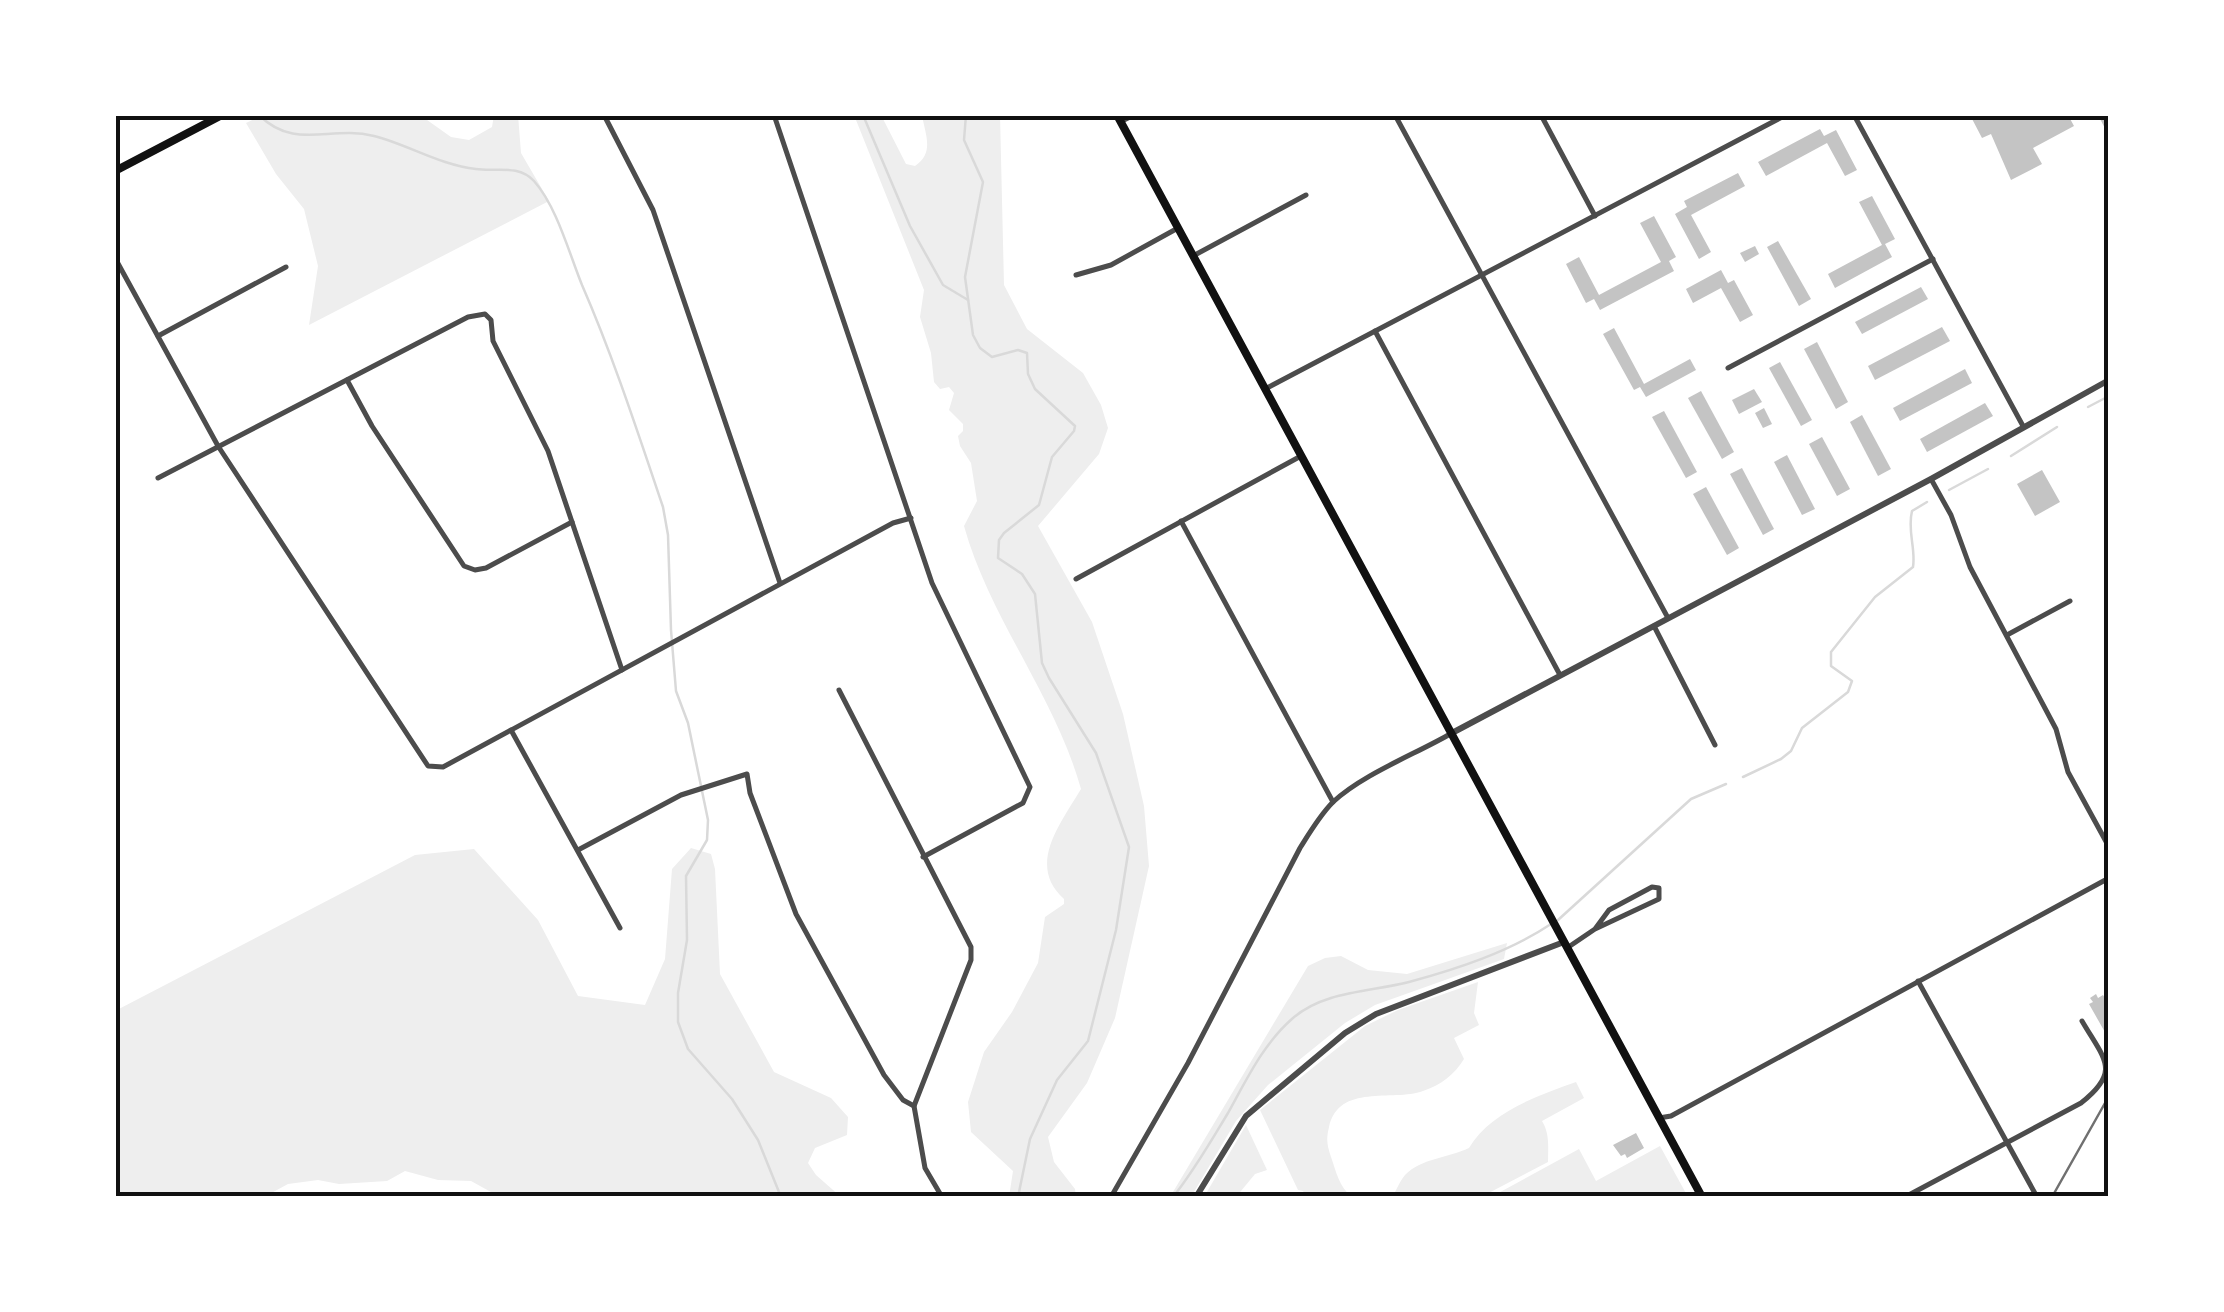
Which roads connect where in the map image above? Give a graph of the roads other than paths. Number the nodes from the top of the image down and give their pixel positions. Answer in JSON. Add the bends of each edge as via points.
{"nodes":[{"id":1,"x":222,"y":115,"type":"edge"},
{"id":2,"x":604,"y":115,"type":"edge"},
{"id":3,"x":774,"y":115,"type":"edge"},
{"id":4,"x":1134,"y":115,"type":"edge"},
{"id":5,"x":1395,"y":115,"type":"edge"},
{"id":6,"x":1541,"y":115,"type":"edge"},
{"id":7,"x":1764,"y":115,"type":"edge"},
{"id":8,"x":1786,"y":115,"type":"edge"},
{"id":9,"x":1854,"y":115,"type":"edge"},
{"id":10,"x":1118,"y":119,"type":"edge"},
{"id":11,"x":1769,"y":124,"type":"junction"},
{"id":12,"x":115,"y":171,"type":"edge"},
{"id":13,"x":1306,"y":195,"type":"dead end"},
{"id":14,"x":1595,"y":216,"type":"junction"},
{"id":15,"x":1178,"y":228,"type":"junction"},
{"id":16,"x":1193,"y":256,"type":"junction"},
{"id":17,"x":115,"y":258,"type":"edge"},
{"id":18,"x":1932,"y":259,"type":"junction"},
{"id":19,"x":286,"y":267,"type":"dead end"},
{"id":20,"x":1076,"y":275,"type":"dead end"},
{"id":21,"x":1482,"y":275,"type":"junction"},
{"id":22,"x":1375,"y":331,"type":"junction"},
{"id":23,"x":158,"y":336,"type":"junction"},
{"id":24,"x":1728,"y":368,"type":"dead end"},
{"id":25,"x":347,"y":380,"type":"junction"},
{"id":26,"x":2109,"y":380,"type":"edge"},
{"id":27,"x":1265,"y":389,"type":"junction"},
{"id":28,"x":2023,"y":426,"type":"junction"},
{"id":29,"x":218,"y":446,"type":"junction"},
{"id":30,"x":1302,"y":456,"type":"junction"},
{"id":31,"x":158,"y":478,"type":"dead end"},
{"id":32,"x":1931,"y":479,"type":"junction"},
{"id":33,"x":912,"y":518,"type":"junction"},
{"id":34,"x":1180,"y":521,"type":"junction"},
{"id":35,"x":572,"y":522,"type":"junction"},
{"id":36,"x":1076,"y":579,"type":"dead end"},
{"id":37,"x":780,"y":583,"type":"junction"},
{"id":38,"x":2070,"y":601,"type":"dead end"},
{"id":39,"x":1668,"y":618,"type":"junction"},
{"id":40,"x":1654,"y":626,"type":"junction"},
{"id":41,"x":2007,"y":635,"type":"junction"},
{"id":42,"x":622,"y":670,"type":"junction"},
{"id":43,"x":1560,"y":675,"type":"junction"},
{"id":44,"x":838,"y":690,"type":"dead end"},
{"id":45,"x":512,"y":730,"type":"junction"},
{"id":46,"x":1452,"y":733,"type":"junction"},
{"id":47,"x":1715,"y":744,"type":"dead end"},
{"id":48,"x":1334,"y":802,"type":"junction"},
{"id":49,"x":2109,"y":846,"type":"edge"},
{"id":50,"x":578,"y":850,"type":"junction"},
{"id":51,"x":923,"y":857,"type":"junction"},
{"id":52,"x":2109,"y":878,"type":"edge"},
{"id":53,"x":620,"y":928,"type":"dead end"},
{"id":54,"x":1595,"y":930,"type":"junction"},
{"id":55,"x":1566,"y":945,"type":"junction"},
{"id":56,"x":1918,"y":981,"type":"junction"},
{"id":57,"x":2082,"y":1021,"type":"dead end"},
{"id":58,"x":914,"y":1106,"type":"junction"},
{"id":59,"x":1659,"y":1118,"type":"junction"},
{"id":60,"x":2008,"y":1143,"type":"junction"},
{"id":61,"x":942,"y":1197,"type":"edge"},
{"id":62,"x":1111,"y":1197,"type":"edge"},
{"id":63,"x":1196,"y":1197,"type":"edge"},
{"id":64,"x":1702,"y":1197,"type":"edge"},
{"id":65,"x":1905,"y":1197,"type":"edge"},
{"id":66,"x":2038,"y":1197,"type":"edge"}],
"edges":[{"from":1,"to":12,"type":"main road"},
{"from":2,"to":37,"type":"street","via":[[652,210]]},
{"from":3,"to":33,"type":"street"},
{"from":4,"to":10,"type":"street"},
{"from":5,"to":21,"type":"street"},
{"from":6,"to":14,"type":"street"},
{"from":7,"to":11,"type":"street"},
{"from":8,"to":11,"type":"street"},
{"from":9,"to":18,"type":"street"},
{"from":10,"to":15,"type":"main road"},
{"from":11,"to":14,"type":"street"},
{"from":13,"to":16,"type":"street"},
{"from":14,"to":21,"type":"street"},
{"from":15,"to":16,"type":"main road"},
{"from":15,"to":20,"type":"street","via":[[1111,265]]},
{"from":16,"to":27,"type":"main road"},
{"from":17,"to":23,"type":"street"},
{"from":18,"to":24,"type":"street"},
{"from":18,"to":28,"type":"street"},
{"from":19,"to":23,"type":"street"},
{"from":21,"to":22,"type":"street"},
{"from":21,"to":39,"type":"street"},
{"from":22,"to":27,"type":"street"},
{"from":22,"to":43,"type":"street"},
{"from":23,"to":29,"type":"street"},
{"from":25,"to":29,"type":"street"},
{"from":25,"to":35,"type":"street","via":[[464,566],[486,568]]},
{"from":25,"to":35,"type":"street","via":[[468,317],[489,316],[493,341],[548,451]]},
{"from":26,"to":28,"type":"street"},
{"from":27,"to":30,"type":"main road"},
{"from":28,"to":32,"type":"street"},
{"from":29,"to":31,"type":"street"},
{"from":29,"to":45,"type":"street","via":[[428,766],[443,767]]},
{"from":30,"to":34,"type":"street"},
{"from":30,"to":46,"type":"main road"},
{"from":32,"to":39,"type":"street"},
{"from":32,"to":41,"type":"street"},
{"from":33,"to":37,"type":"street"},
{"from":33,"to":51,"type":"street","via":[[936,593],[1030,793]]},
{"from":34,"to":36,"type":"street"},
{"from":34,"to":48,"type":"street"},
{"from":35,"to":42,"type":"street"},
{"from":37,"to":42,"type":"street"},
{"from":38,"to":41,"type":"street"},
{"from":39,"to":40,"type":"street"},
{"from":40,"to":43,"type":"street"},
{"from":40,"to":47,"type":"street"},
{"from":41,"to":49,"type":"street"},
{"from":42,"to":45,"type":"street"},
{"from":43,"to":46,"type":"street"},
{"from":44,"to":51,"type":"street"},
{"from":45,"to":50,"type":"street"},
{"from":46,"to":48,"type":"street"},
{"from":46,"to":55,"type":"main road"},
{"from":48,"to":62,"type":"street","via":[[1300,848]]},
{"from":50,"to":53,"type":"street"},
{"from":50,"to":58,"type":"street","via":[[698,788],[748,776],[796,914],[884,1075]]},
{"from":51,"to":58,"type":"street","via":[[972,954]]},
{"from":52,"to":56,"type":"street"},
{"from":54,"to":54,"type":"street","via":[[1659,899],[1659,888],[1609,910]]},
{"from":54,"to":55,"type":"street"},
{"from":55,"to":59,"type":"main road"},
{"from":55,"to":63,"type":"street","via":[[1376,1014],[1344,1034],[1246,1116]]},
{"from":56,"to":59,"type":"street"},
{"from":56,"to":60,"type":"street"},
{"from":57,"to":60,"type":"street","via":[[2107,1064],[2105,1080],[2081,1103]]},
{"from":58,"to":61,"type":"street","via":[[925,1168]]},
{"from":59,"to":64,"type":"main road"},
{"from":60,"to":65,"type":"street"},
{"from":60,"to":66,"type":"street"}]}
